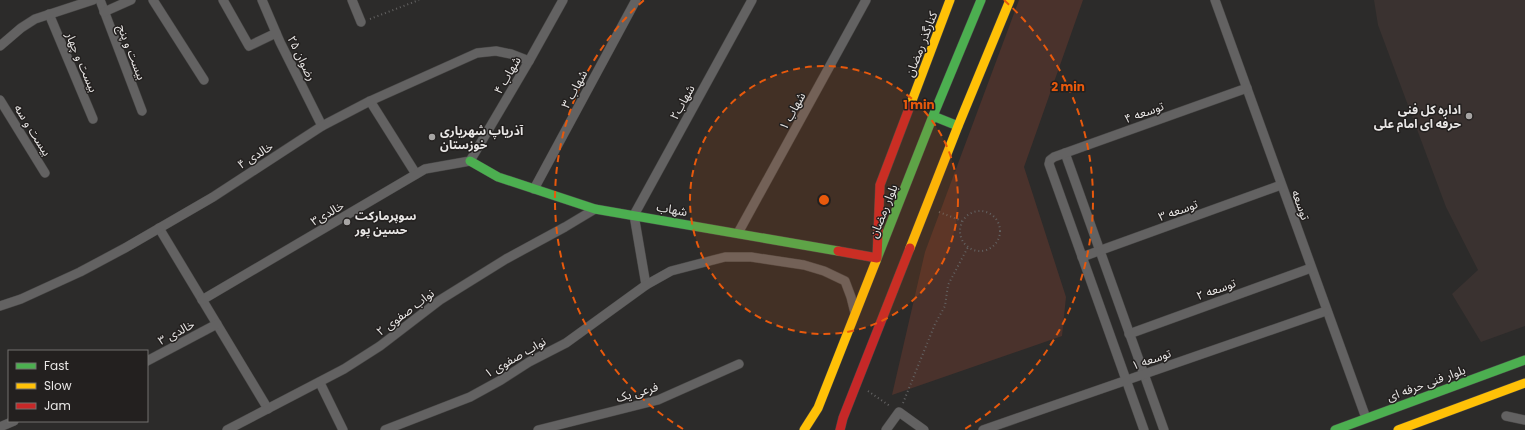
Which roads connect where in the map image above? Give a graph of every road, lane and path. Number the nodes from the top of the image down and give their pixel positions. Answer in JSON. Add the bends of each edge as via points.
{"nodes":[{"id":1,"x":93,"y":0,"type":"edge"},
{"id":2,"x":100,"y":0,"type":"edge"},
{"id":3,"x":131,"y":0,"type":"edge"},
{"id":4,"x":153,"y":0,"type":"edge"},
{"id":5,"x":223,"y":0,"type":"edge"},
{"id":6,"x":262,"y":0,"type":"edge"},
{"id":7,"x":352,"y":0,"type":"edge"},
{"id":8,"x":419,"y":0,"type":"edge"},
{"id":9,"x":563,"y":0,"type":"edge"},
{"id":10,"x":636,"y":0,"type":"edge"},
{"id":11,"x":752,"y":0,"type":"edge"},
{"id":12,"x":866,"y":0,"type":"edge"},
{"id":13,"x":950,"y":0,"type":"edge"},
{"id":14,"x":981,"y":0,"type":"edge"},
{"id":15,"x":1010,"y":0,"type":"edge"},
{"id":16,"x":1215,"y":0,"type":"edge"},
{"id":17,"x":104,"y":12,"type":"junction"},
{"id":18,"x":49,"y":14,"type":"junction"},
{"id":19,"x":361,"y":22,"type":"joint"},
{"id":20,"x":276,"y":33,"type":"junction"},
{"id":21,"x":0,"y":46,"type":"edge"},
{"id":22,"x":529,"y":61,"type":"junction"},
{"id":23,"x":204,"y":80,"type":"dead end"},
{"id":24,"x":1246,"y":88,"type":"junction"},
{"id":25,"x":0,"y":100,"type":"edge"},
{"id":26,"x":370,"y":101,"type":"junction"},
{"id":27,"x":142,"y":112,"type":"dead end"},
{"id":28,"x":933,"y":116,"type":"junction"},
{"id":29,"x":94,"y":119,"type":"dead end"},
{"id":30,"x":322,"y":126,"type":"junction"},
{"id":31,"x":958,"y":126,"type":"junction"},
{"id":32,"x":1065,"y":153,"type":"junction"},
{"id":33,"x":470,"y":161,"type":"junction"},
{"id":34,"x":45,"y":173,"type":"dead end"},
{"id":35,"x":416,"y":174,"type":"junction"},
{"id":36,"x":1281,"y":185,"type":"junction"},
{"id":37,"x":534,"y":189,"type":"junction"},
{"id":38,"x":926,"y":207,"type":"junction"},
{"id":39,"x":595,"y":209,"type":"junction"},
{"id":40,"x":634,"y":215,"type":"junction"},
{"id":41,"x":962,"y":221,"type":"junction"},
{"id":42,"x":159,"y":228,"type":"junction"},
{"id":43,"x":738,"y":233,"type":"junction"},
{"id":44,"x":968,"y":247,"type":"junction"},
{"id":45,"x":1100,"y":251,"type":"junction"},
{"id":46,"x":1082,"y":257,"type":"junction"},
{"id":47,"x":877,"y":258,"type":"junction"},
{"id":48,"x":1311,"y":268,"type":"junction"},
{"id":49,"x":646,"y":285,"type":"junction"},
{"id":50,"x":202,"y":300,"type":"junction"},
{"id":51,"x":0,"y":306,"type":"edge"},
{"id":52,"x":1326,"y":311,"type":"junction"},
{"id":53,"x":855,"y":315,"type":"junction"},
{"id":54,"x":217,"y":324,"type":"junction"},
{"id":55,"x":1130,"y":334,"type":"junction"},
{"id":56,"x":148,"y":360,"type":"edge"},
{"id":57,"x":1525,"y":360,"type":"edge"},
{"id":58,"x":739,"y":364,"type":"dead end"},
{"id":59,"x":1144,"y":374,"type":"junction"},
{"id":60,"x":1126,"y":380,"type":"junction"},
{"id":61,"x":320,"y":383,"type":"junction"},
{"id":62,"x":857,"y":383,"type":"junction"},
{"id":63,"x":1525,"y":383,"type":"edge"},
{"id":64,"x":268,"y":409,"type":"junction"},
{"id":65,"x":899,"y":412,"type":"junction"},
{"id":66,"x":1506,"y":416,"type":"dead end"},
{"id":67,"x":1366,"y":418,"type":"junction"},
{"id":68,"x":1525,"y":420,"type":"edge"},
{"id":69,"x":12,"y":422,"type":"edge"},
{"id":70,"x":0,"y":427,"type":"edge"},
{"id":71,"x":389,"y":429,"type":"edge"},
{"id":72,"x":227,"y":430,"type":"edge"},
{"id":73,"x":344,"y":430,"type":"edge"},
{"id":74,"x":538,"y":430,"type":"edge"},
{"id":75,"x":804,"y":430,"type":"edge"},
{"id":76,"x":840,"y":430,"type":"edge"},
{"id":77,"x":886,"y":430,"type":"edge"},
{"id":78,"x":924,"y":430,"type":"edge"},
{"id":79,"x":983,"y":430,"type":"edge"},
{"id":80,"x":1144,"y":430,"type":"edge"},
{"id":81,"x":1164,"y":430,"type":"edge"},
{"id":82,"x":1335,"y":430,"type":"edge"},
{"id":83,"x":1398,"y":430,"type":"edge"}],
"edges":[{"from":1,"to":18,"type":"street"},
{"from":2,"to":17,"type":"street","name":"بیست و پنج"},
{"from":3,"to":17,"type":"street"},
{"from":4,"to":23,"type":"street"},
{"from":5,"to":20,"type":"street","via":[[249,46]]},
{"from":6,"to":20,"type":"street","name":"رضوان ۲۵"},
{"from":7,"to":19,"type":"street"},
{"from":8,"to":19,"type":"path"},
{"from":9,"to":22,"type":"street","name":"شهاب ۴"},
{"from":10,"to":37,"type":"street","name":"شهاب ۳"},
{"from":11,"to":40,"type":"street","name":"شهاب۲"},
{"from":12,"to":43,"type":"street","name":"شهاب ۱"},
{"from":13,"to":47,"type":"main road","name":"کنارگذر رمضان","via":[[880,185]]},
{"from":14,"to":28,"type":"main road","name":"بلوار رمضان"},
{"from":15,"to":31,"type":"main road"},
{"from":16,"to":24,"type":"street","name":"توسعه"},
{"from":17,"to":27,"type":"street","name":"بیست و پنج"},
{"from":18,"to":21,"type":"street","via":[[21,28]]},
{"from":18,"to":29,"type":"street","name":"بیست و چهار"},
{"from":20,"to":30,"type":"street","name":"رضوان ۲۵"},
{"from":22,"to":26,"type":"street","name":"خالدی ۴","via":[[496,51],[477,53]]},
{"from":22,"to":33,"type":"street","name":"شهاب ۴"},
{"from":24,"to":32,"type":"street","name":"توسعه ۴"},
{"from":24,"to":36,"type":"street","name":"توسعه"},
{"from":25,"to":34,"type":"street","name":"بیست و سه"},
{"from":26,"to":30,"type":"street","name":"خالدی ۴"},
{"from":26,"to":35,"type":"street"},
{"from":28,"to":31,"type":"main road"},
{"from":28,"to":47,"type":"main road","name":"بلوار رمضان"},
{"from":30,"to":42,"type":"street","name":"خالدی ۴","via":[[213,197]]},
{"from":31,"to":38,"type":"main road"},
{"from":32,"to":45,"type":"street"},
{"from":32,"to":46,"type":"street","name":"توسعه ۴","via":[[1050,160],[1049,164]]},
{"from":33,"to":35,"type":"street","name":"خالدی۳"},
{"from":33,"to":37,"type":"main road","name":"شهاب","via":[[498,176]]},
{"from":35,"to":50,"type":"street","name":"خالدی۳"},
{"from":36,"to":45,"type":"street","name":"توسعه ۳"},
{"from":36,"to":48,"type":"street","name":"توسعه"},
{"from":37,"to":39,"type":"main road","name":"شهاب"},
{"from":38,"to":41,"type":"path"},
{"from":38,"to":62,"type":"main road"},
{"from":39,"to":40,"type":"main road","name":"شهاب"},
{"from":39,"to":61,"type":"street","name":"نواب صفوی ۲","via":[[440,300],[380,346]]},
{"from":40,"to":43,"type":"main road","name":"شهاب"},
{"from":40,"to":49,"type":"street"},
{"from":41,"to":44,"type":"path","via":[[960,235]]},
{"from":41,"to":44,"type":"path","via":[[979,210],[993,214],[1000,226],[998,240],[988,250],[974,250]]},
{"from":42,"to":50,"type":"street"},
{"from":42,"to":51,"type":"street","name":"خالدی ۴","via":[[80,272]]},
{"from":43,"to":47,"type":"main road","name":"شهاب"},
{"from":44,"to":65,"type":"path","via":[[948,285],[945,306],[935,324]]},
{"from":45,"to":46,"type":"street","name":"توسعه ۳"},
{"from":45,"to":55,"type":"street"},
{"from":46,"to":60,"type":"street"},
{"from":47,"to":53,"type":"main road","name":"بلوار رمضان"},
{"from":48,"to":52,"type":"street","name":"توسعه"},
{"from":48,"to":55,"type":"street","name":"توسعه ۲"},
{"from":49,"to":53,"type":"street","name":"نواب صفوی ۱","via":[[672,271],[725,257],[782,261],[824,271],[845,282]]},
{"from":49,"to":71,"type":"street","name":"نواب صفوی ۱","via":[[566,343],[501,380],[470,397]]},
{"from":50,"to":54,"type":"street"},
{"from":52,"to":59,"type":"street","name":"توسعه ۱"},
{"from":52,"to":67,"type":"street","name":"توسعه"},
{"from":53,"to":75,"type":"main road","name":"بلوار رمضان","via":[[818,408]]},
{"from":54,"to":56,"type":"street","name":"خالدی ۳"},
{"from":54,"to":64,"type":"street"},
{"from":55,"to":59,"type":"street"},
{"from":57,"to":67,"type":"main road","name":"بلوار فنی حرفه ای"},
{"from":58,"to":74,"type":"street","name":"فرعی یک","via":[[658,400]]},
{"from":59,"to":60,"type":"street","name":"توسعه ۱"},
{"from":59,"to":81,"type":"street"},
{"from":60,"to":79,"type":"street","name":"توسعه ۱"},
{"from":60,"to":80,"type":"street"},
{"from":61,"to":64,"type":"street","name":"نواب صفوی ۲"},
{"from":61,"to":73,"type":"street"},
{"from":62,"to":65,"type":"path"},
{"from":62,"to":76,"type":"main road"},
{"from":63,"to":83,"type":"main road"},
{"from":64,"to":72,"type":"street","name":"نواب صفوی ۲"},
{"from":65,"to":77,"type":"street"},
{"from":65,"to":78,"type":"street"},
{"from":66,"to":68,"type":"street"},
{"from":67,"to":82,"type":"main road","name":"بلوار فنی حرفه ای"},
{"from":69,"to":70,"type":"street"}]}
